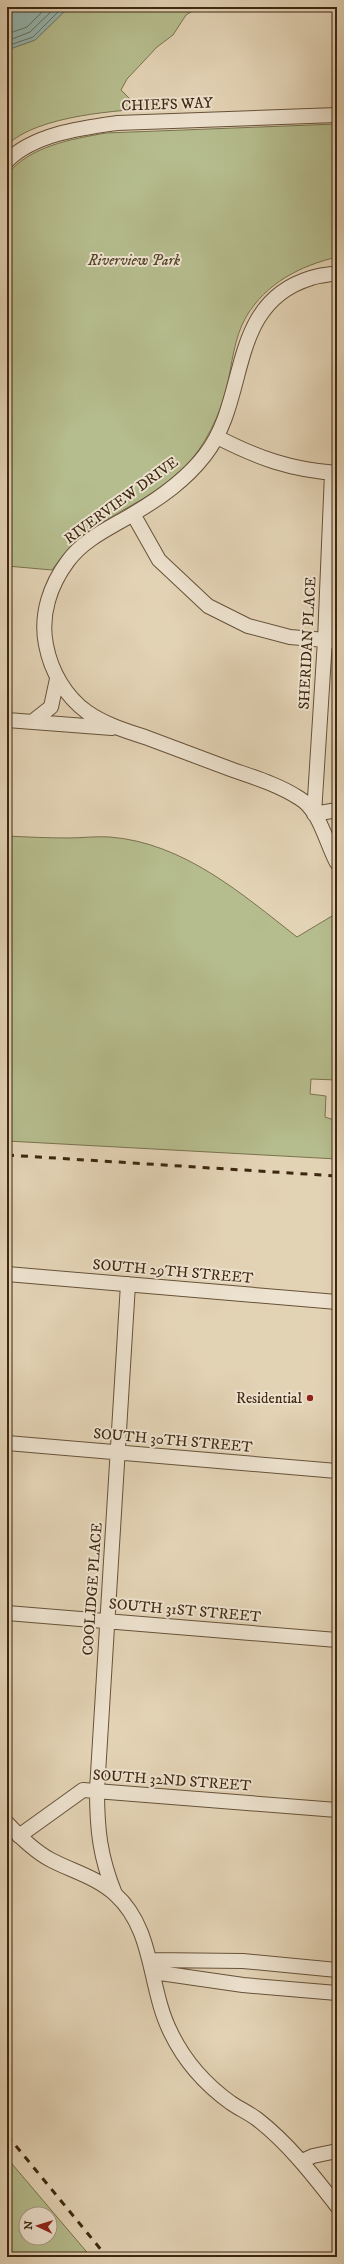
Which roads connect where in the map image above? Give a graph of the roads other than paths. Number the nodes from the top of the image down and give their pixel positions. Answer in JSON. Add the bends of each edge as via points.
{"nodes":[{"id":1,"x":337,"y":115,"type":"edge"},
{"id":2,"x":7,"y":161,"type":"edge"},
{"id":3,"x":337,"y":273,"type":"edge"},
{"id":4,"x":217,"y":438,"type":"junction"},
{"id":5,"x":334,"y":473,"type":"edge"},
{"id":6,"x":133,"y":514,"type":"junction"},
{"id":7,"x":331,"y":641,"type":"edge"},
{"id":8,"x":58,"y":679,"type":"junction"},
{"id":9,"x":7,"y":720,"type":"edge"},
{"id":10,"x":32,"y":722,"type":"junction"},
{"id":11,"x":122,"y":729,"type":"junction"},
{"id":12,"x":337,"y":810,"type":"edge"},
{"id":13,"x":314,"y":814,"type":"junction"},
{"id":14,"x":337,"y":863,"type":"edge"},
{"id":15,"x":7,"y":1274,"type":"edge"},
{"id":16,"x":128,"y":1284,"type":"junction"},
{"id":17,"x":337,"y":1302,"type":"edge"},
{"id":18,"x":7,"y":1443,"type":"edge"},
{"id":19,"x":118,"y":1452,"type":"junction"},
{"id":20,"x":337,"y":1470,"type":"edge"},
{"id":21,"x":7,"y":1613,"type":"edge"},
{"id":22,"x":107,"y":1620,"type":"junction"},
{"id":23,"x":337,"y":1640,"type":"edge"},
{"id":24,"x":97,"y":1790,"type":"junction"},
{"id":25,"x":337,"y":1810,"type":"edge"},
{"id":26,"x":7,"y":1823,"type":"edge"},
{"id":27,"x":19,"y":1836,"type":"junction"},
{"id":28,"x":115,"y":1894,"type":"junction"},
{"id":29,"x":151,"y":1966,"type":"junction"},
{"id":30,"x":337,"y":1970,"type":"edge"},
{"id":31,"x":337,"y":1993,"type":"edge"},
{"id":32,"x":337,"y":2152,"type":"edge"},
{"id":33,"x":302,"y":2161,"type":"junction"},
{"id":34,"x":337,"y":2206,"type":"edge"}],
"edges":[{"from":1,"to":2,"type":"street","name":"CHIEFS WAY","via":[[117,123],[88,127],[41,140]]},
{"from":3,"to":4,"type":"street","name":"RIVERVIEW DRIVE","via":[[310,278],[290,287],[261,313],[250,331],[244,348],[233,397]]},
{"from":4,"to":5,"type":"street","via":[[265,460],[294,468]]},
{"from":4,"to":6,"type":"street","name":"RIVERVIEW DRIVE","via":[[205,455],[178,483]]},
{"from":5,"to":7,"type":"street","name":"SHERIDAN PLACE"},
{"from":6,"to":7,"type":"street","via":[[159,560],[208,606],[248,626],[290,637]]},
{"from":6,"to":8,"type":"street","name":"RIVERVIEW DRIVE","via":[[97,535],[69,559],[50,592],[44,619],[45,639],[48,656]]},
{"from":7,"to":13,"type":"street","name":"SHERIDAN PLACE"},
{"from":8,"to":10,"type":"street","via":[[51,707]]},
{"from":8,"to":11,"type":"street","name":"RIVERVIEW DRIVE","via":[[69,695],[87,712]]},
{"from":9,"to":10,"type":"street"},
{"from":10,"to":11,"type":"street"},
{"from":11,"to":13,"type":"street","name":"RIVERVIEW DRIVE","via":[[271,783],[302,799]]},
{"from":12,"to":13,"type":"street"},
{"from":13,"to":14,"type":"street","name":"RIVERVIEW DRIVE"},
{"from":15,"to":16,"type":"street","name":"SOUTH 29TH STREET"},
{"from":16,"to":17,"type":"street","name":"SOUTH 29TH STREET"},
{"from":16,"to":19,"type":"street","name":"COOLIDGE PLACE"},
{"from":18,"to":19,"type":"street","name":"SOUTH 30TH STREET"},
{"from":19,"to":20,"type":"street","name":"SOUTH 30TH STREET"},
{"from":19,"to":22,"type":"street","name":"COOLIDGE PLACE"},
{"from":21,"to":22,"type":"street","name":"SOUTH 31ST STREET"},
{"from":22,"to":23,"type":"street","name":"SOUTH 31ST STREET"},
{"from":22,"to":24,"type":"street","name":"COOLIDGE PLACE"},
{"from":24,"to":25,"type":"street","name":"SOUTH 32ND STREET"},
{"from":24,"to":27,"type":"street","name":"SOUTH 32ND STREET","via":[[83,1790]]},
{"from":24,"to":28,"type":"street","name":"COOLIDGE PLACE","via":[[98,1833],[106,1872]]},
{"from":26,"to":27,"type":"street"},
{"from":27,"to":28,"type":"street","via":[[50,1859],[85,1874]]},
{"from":28,"to":29,"type":"street","via":[[140,1927]]},
{"from":29,"to":30,"type":"street","via":[[243,1961]]},
{"from":29,"to":31,"type":"street","via":[[243,1986]]},
{"from":29,"to":33,"type":"street","via":[[164,2018],[192,2066],[230,2103],[257,2120]]},
{"from":32,"to":33,"type":"street","via":[[313,2156]]},
{"from":33,"to":34,"type":"street"}]}
